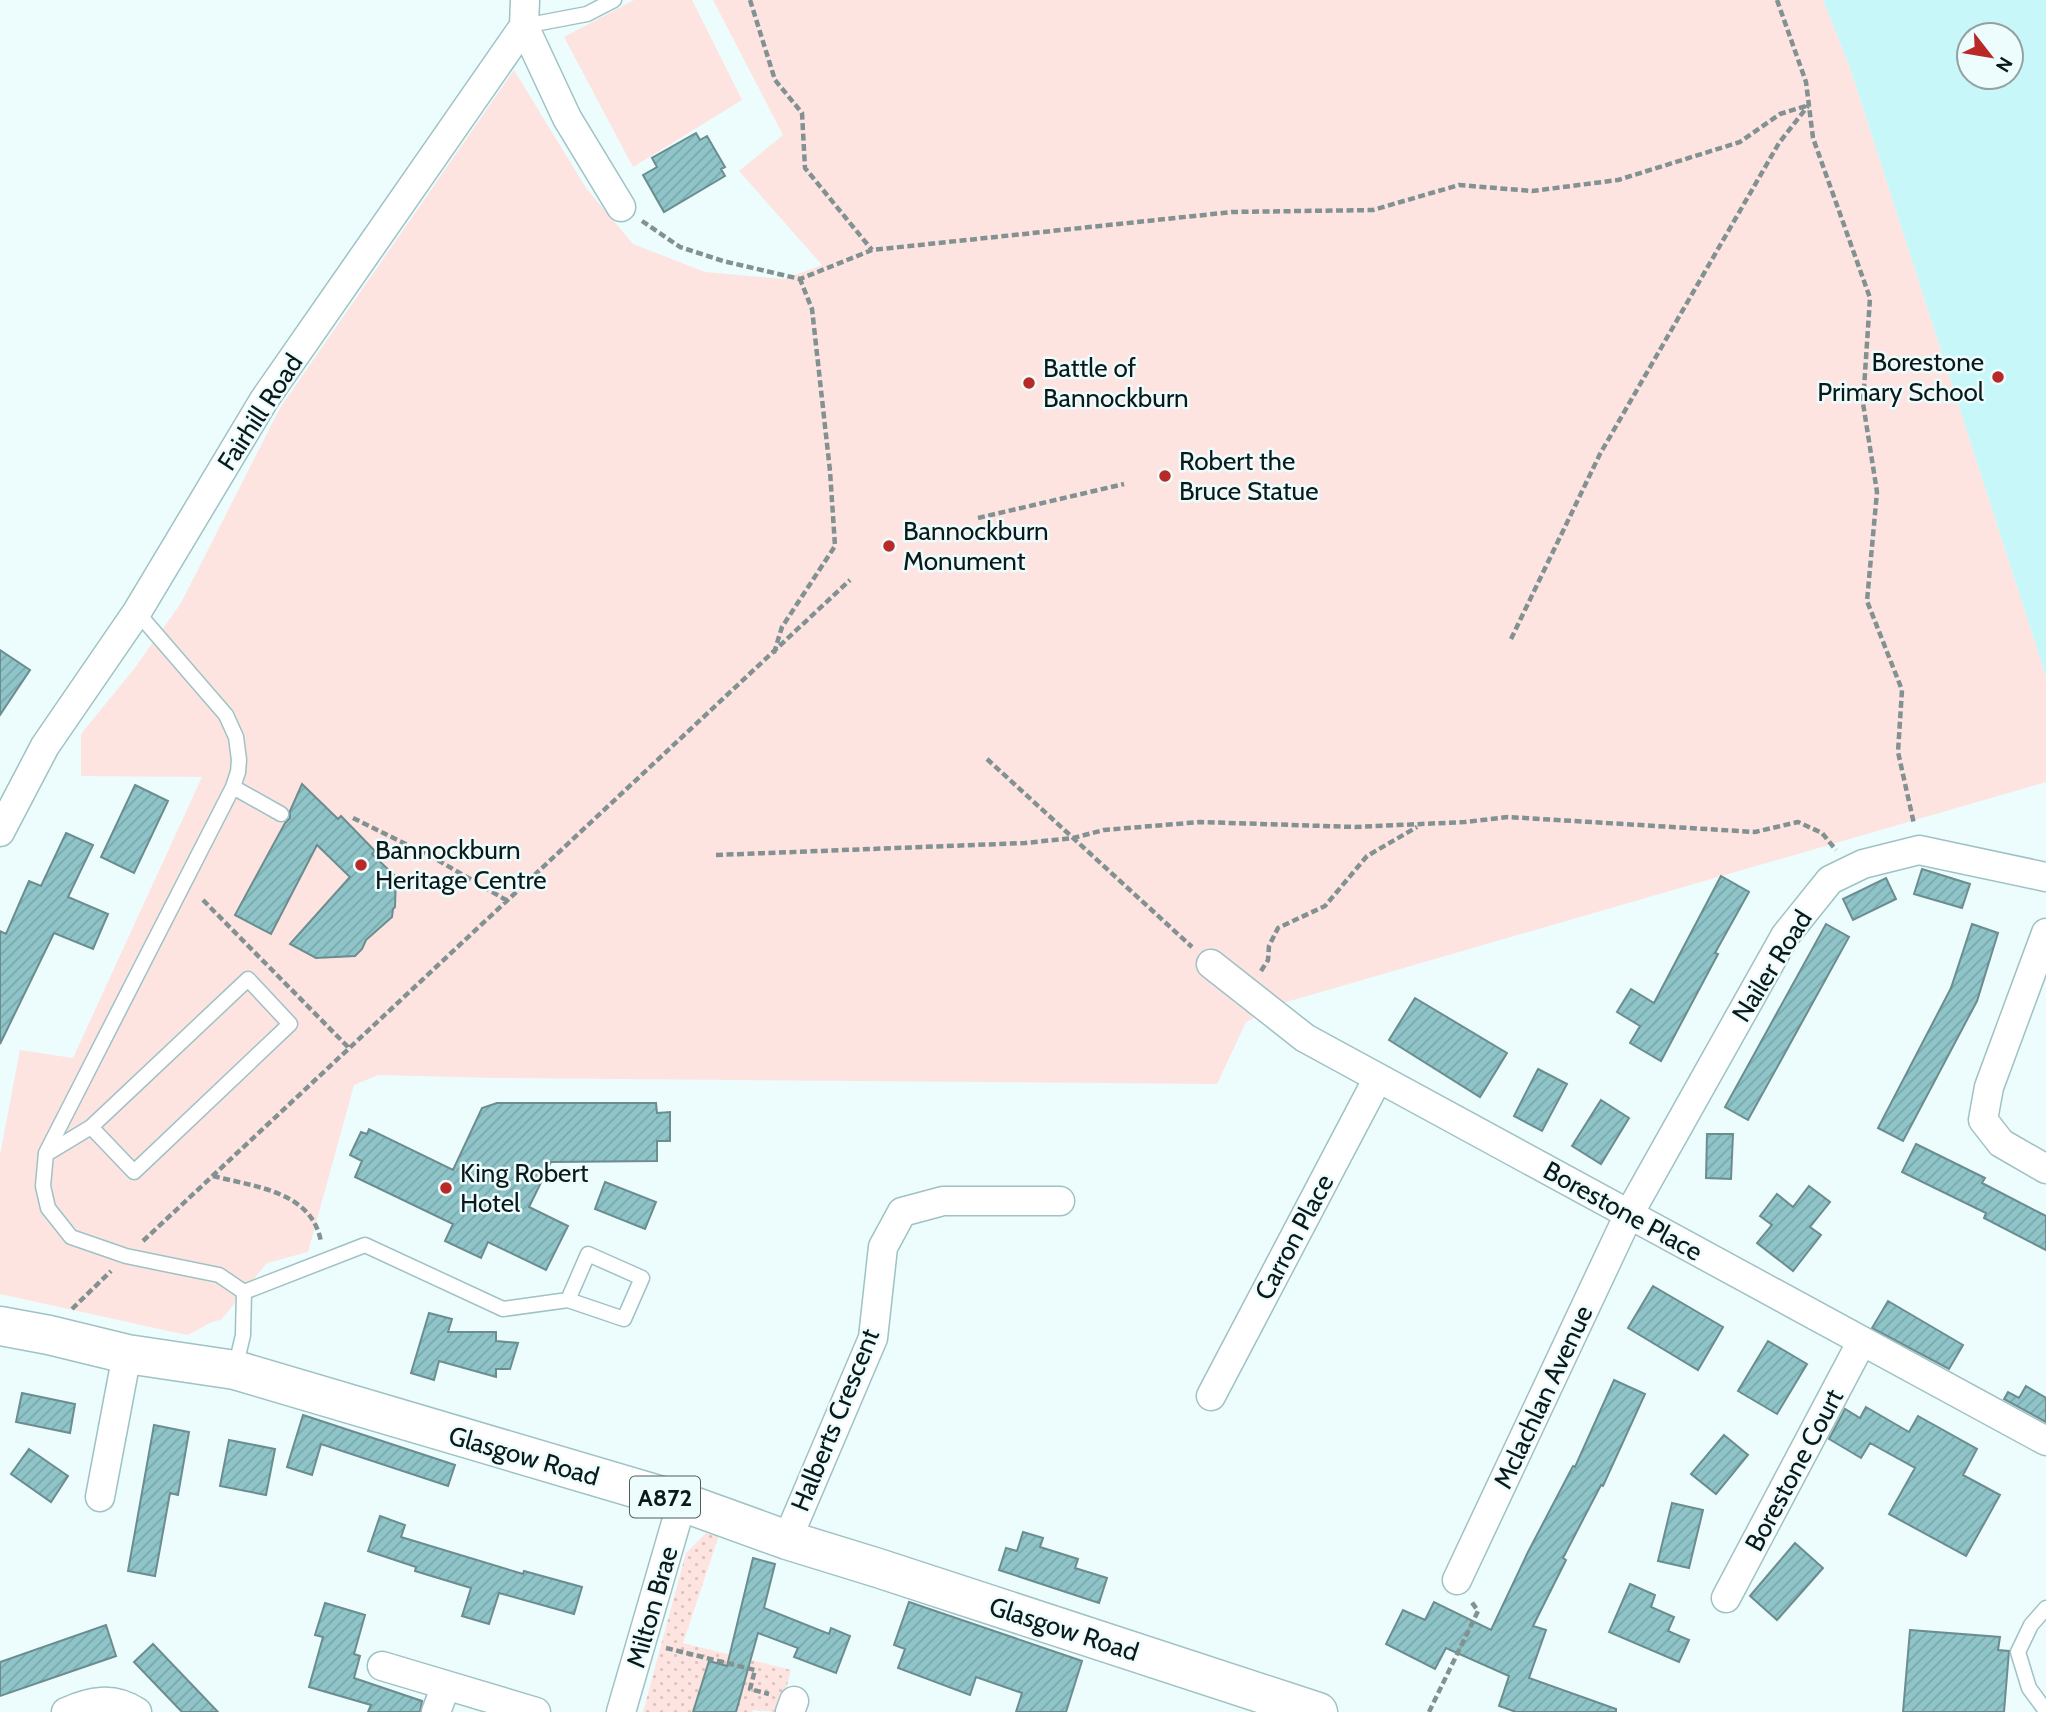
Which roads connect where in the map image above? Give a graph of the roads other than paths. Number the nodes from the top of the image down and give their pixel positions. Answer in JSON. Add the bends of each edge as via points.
{"nodes":[{"id":1,"x":614,"y":0,"type":"edge"},
{"id":2,"x":525,"y":13,"type":"edge"},
{"id":3,"x":621,"y":207,"type":"road end"},
{"id":4,"x":137,"y":612,"type":"junction"},
{"id":5,"x":233,"y":788,"type":"junction"},
{"id":6,"x":281,"y":814,"type":"dead end"},
{"id":7,"x":0,"y":832,"type":"edge"},
{"id":8,"x":2046,"y":877,"type":"edge"},
{"id":9,"x":2046,"y":933,"type":"edge"},
{"id":10,"x":1210,"y":964,"type":"road end"},
{"id":11,"x":1378,"y":1078,"type":"junction"},
{"id":12,"x":91,"y":1127,"type":"junction"},
{"id":13,"x":46,"y":1153,"type":"junction"},
{"id":14,"x":2046,"y":1169,"type":"edge"},
{"id":15,"x":1060,"y":1201,"type":"dead end"},
{"id":16,"x":1629,"y":1214,"type":"junction"},
{"id":17,"x":244,"y":1292,"type":"junction"},
{"id":18,"x":568,"y":1300,"type":"junction"},
{"id":19,"x":0,"y":1326,"type":"edge"},
{"id":20,"x":1862,"y":1341,"type":"junction"},
{"id":21,"x":127,"y":1354,"type":"junction"},
{"id":22,"x":235,"y":1370,"type":"junction"},
{"id":23,"x":1211,"y":1396,"type":"dead end"},
{"id":24,"x":2046,"y":1441,"type":"edge"},
{"id":25,"x":100,"y":1497,"type":"dead end"},
{"id":26,"x":682,"y":1502,"type":"junction"},
{"id":27,"x":787,"y":1540,"type":"junction"},
{"id":28,"x":1457,"y":1580,"type":"road end"},
{"id":29,"x":1726,"y":1598,"type":"dead end"},
{"id":30,"x":2046,"y":1608,"type":"edge"},
{"id":31,"x":382,"y":1666,"type":"dead end"},
{"id":32,"x":446,"y":1685,"type":"junction"},
{"id":33,"x":2046,"y":1711,"type":"edge"},
{"id":34,"x":66,"y":1712,"type":"edge"},
{"id":35,"x":137,"y":1712,"type":"edge"},
{"id":36,"x":436,"y":1712,"type":"edge"},
{"id":37,"x":536,"y":1712,"type":"edge"},
{"id":38,"x":621,"y":1712,"type":"edge"},
{"id":39,"x":1318,"y":1712,"type":"edge"}],
"edges":[{"from":1,"to":2,"type":"lane","via":[[587,14]]},
{"from":2,"to":3,"type":"street","via":[[567,118]]},
{"from":2,"to":4,"type":"street","name":"Fairhill Road","via":[[264,400]]},
{"from":4,"to":5,"type":"lane","via":[[226,715],[236,737],[239,760]]},
{"from":4,"to":7,"type":"street","name":"Fairhill Road","via":[[45,746]]},
{"from":5,"to":6,"type":"lane"},
{"from":5,"to":13,"type":"lane"},
{"from":8,"to":16,"type":"street","name":"Nailer Road","via":[[1919,850],[1863,864],[1830,880],[1785,936]]},
{"from":9,"to":14,"type":"street","via":[[1989,1087],[1983,1121],[2001,1143]]},
{"from":10,"to":11,"type":"street","name":"Borestone Place","via":[[1305,1038]]},
{"from":11,"to":16,"type":"street","name":"Borestone Place"},
{"from":11,"to":23,"type":"street","name":"Carron Place"},
{"from":12,"to":12,"type":"lane","via":[[248,979],[290,1024],[134,1172]]},
{"from":12,"to":13,"type":"lane"},
{"from":13,"to":17,"type":"lane","via":[[43,1186],[48,1209],[71,1237],[126,1256],[219,1275]]},
{"from":15,"to":27,"type":"street","name":"Halberts Crescent","via":[[943,1201],[902,1212],[883,1247],[873,1338]]},
{"from":16,"to":20,"type":"street","name":"Borestone Place"},
{"from":16,"to":28,"type":"street","name":"Mclachlan Avenue"},
{"from":17,"to":18,"type":"lane","via":[[365,1245],[503,1309]]},
{"from":17,"to":22,"type":"lane","via":[[243,1335]]},
{"from":18,"to":18,"type":"lane","via":[[588,1254],[642,1278],[624,1320]]},
{"from":19,"to":21,"type":"main road","name":"Glasgow Road","number":"A872"},
{"from":20,"to":24,"type":"street","name":"Borestone Place"},
{"from":20,"to":29,"type":"street","name":"Borestone Court"},
{"from":21,"to":22,"type":"main road","name":"Glasgow Road","number":"A872"},
{"from":21,"to":25,"type":"street"},
{"from":22,"to":26,"type":"main road","name":"Glasgow Road","number":"A872"},
{"from":26,"to":27,"type":"main road","name":"Glasgow Road","number":"A872"},
{"from":26,"to":38,"type":"street","name":"Milton Brae"},
{"from":27,"to":39,"type":"main road","name":"Glasgow Road","number":"A872"},
{"from":30,"to":33,"type":"lane","via":[[2031,1625],[2018,1652],[2029,1688]]},
{"from":31,"to":32,"type":"street"},
{"from":32,"to":36,"type":"street"},
{"from":32,"to":37,"type":"street"},
{"from":34,"to":35,"type":"street","via":[[106,1700]]}]}
